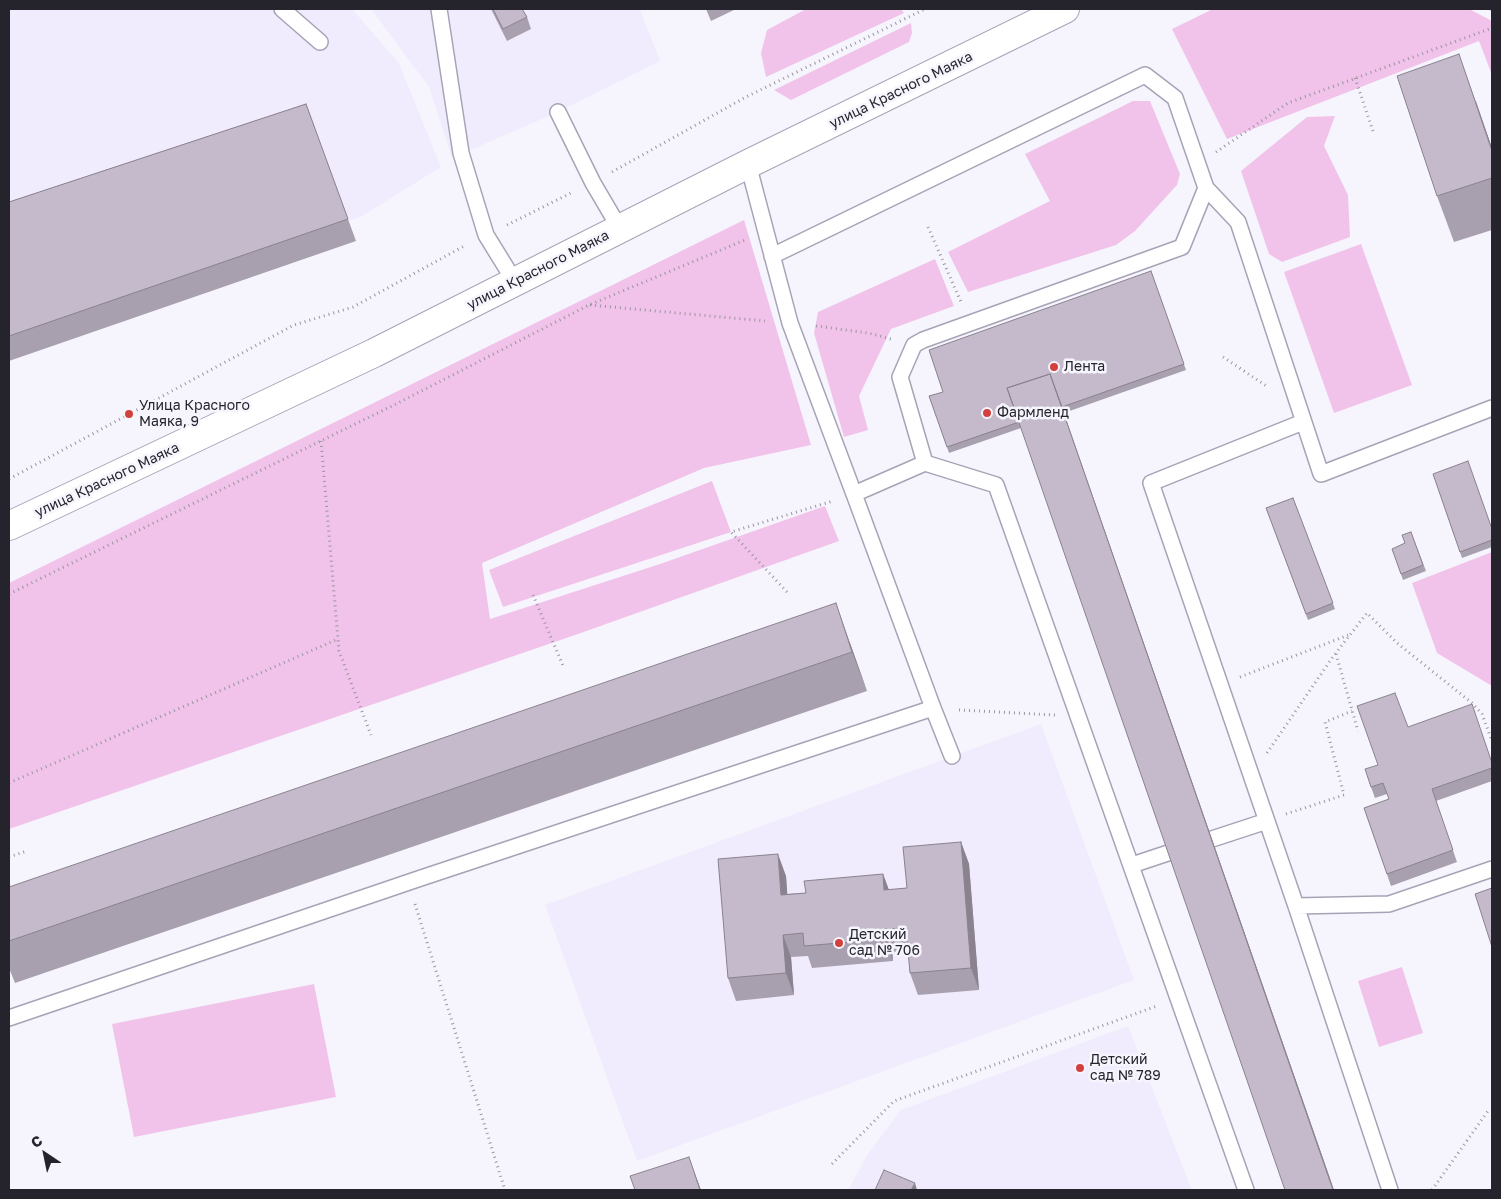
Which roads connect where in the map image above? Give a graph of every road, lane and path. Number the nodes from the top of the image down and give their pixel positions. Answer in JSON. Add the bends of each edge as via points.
{"nodes":[{"id":1,"x":282,"y":9,"type":"edge"},
{"id":2,"x":439,"y":9,"type":"edge"},
{"id":3,"x":1058,"y":10,"type":"edge"},
{"id":4,"x":1492,"y":28,"type":"edge"},
{"id":5,"x":320,"y":42,"type":"dead end"},
{"id":6,"x":1355,"y":78,"type":"junction"},
{"id":7,"x":558,"y":112,"type":"dead end"},
{"id":8,"x":1373,"y":131,"type":"dead end"},
{"id":9,"x":748,"y":164,"type":"junction"},
{"id":10,"x":1199,"y":164,"type":"junction"},
{"id":11,"x":1206,"y":188,"type":"junction"},
{"id":12,"x":928,"y":227,"type":"dead end"},
{"id":13,"x":620,"y":229,"type":"junction"},
{"id":14,"x":764,"y":233,"type":"junction"},
{"id":15,"x":772,"y":256,"type":"junction"},
{"id":16,"x":515,"y":282,"type":"junction"},
{"id":17,"x":589,"y":305,"type":"junction"},
{"id":18,"x":971,"y":322,"type":"junction"},
{"id":19,"x":790,"y":323,"type":"junction"},
{"id":20,"x":868,"y":333,"type":"dead end"},
{"id":21,"x":1223,"y":357,"type":"dead end"},
{"id":22,"x":1492,"y":408,"type":"edge"},
{"id":23,"x":1301,"y":415,"type":"junction"},
{"id":24,"x":322,"y":441,"type":"junction"},
{"id":25,"x":925,"y":463,"type":"junction"},
{"id":26,"x":854,"y":494,"type":"junction"},
{"id":27,"x":9,"y":526,"type":"edge"},
{"id":28,"x":787,"y":592,"type":"dead end"},
{"id":29,"x":9,"y":594,"type":"edge"},
{"id":30,"x":534,"y":595,"type":"dead end"},
{"id":31,"x":1351,"y":634,"type":"junction"},
{"id":32,"x":338,"y":639,"type":"junction"},
{"id":33,"x":1336,"y":653,"type":"junction"},
{"id":34,"x":564,"y":668,"type":"dead end"},
{"id":35,"x":1220,"y":685,"type":"junction"},
{"id":36,"x":933,"y":708,"type":"junction"},
{"id":37,"x":1352,"y":711,"type":"junction"},
{"id":38,"x":1079,"y":717,"type":"junction"},
{"id":39,"x":1358,"y":731,"type":"dead end"},
{"id":40,"x":371,"y":735,"type":"dead end"},
{"id":41,"x":1492,"y":741,"type":"edge"},
{"id":42,"x":952,"y":756,"type":"dead end"},
{"id":43,"x":1251,"y":777,"type":"junction"},
{"id":44,"x":9,"y":783,"type":"edge"},
{"id":45,"x":1267,"y":821,"type":"junction"},
{"id":46,"x":1212,"y":839,"type":"edge"},
{"id":47,"x":27,"y":851,"type":"dead end"},
{"id":48,"x":1168,"y":853,"type":"edge"},
{"id":49,"x":9,"y":856,"type":"edge"},
{"id":50,"x":1132,"y":865,"type":"junction"},
{"id":51,"x":1492,"y":869,"type":"edge"},
{"id":52,"x":408,"y":882,"type":"junction"},
{"id":53,"x":1296,"y":906,"type":"junction"},
{"id":54,"x":1179,"y":998,"type":"junction"},
{"id":55,"x":9,"y":1018,"type":"edge"},
{"id":56,"x":1488,"y":1111,"type":"dead end"},
{"id":57,"x":832,"y":1164,"type":"dead end"},
{"id":58,"x":504,"y":1190,"type":"edge"},
{"id":59,"x":1246,"y":1190,"type":"edge"},
{"id":60,"x":1390,"y":1190,"type":"edge"},
{"id":61,"x":1432,"y":1190,"type":"edge"}],
"edges":[{"from":1,"to":5,"type":"lane"},
{"from":2,"to":16,"type":"lane","via":[[461,153],[486,235]]},
{"from":3,"to":9,"type":"street","name":"улица Красного Маяка"},
{"from":4,"to":6,"type":"path"},
{"from":6,"to":8,"type":"path"},
{"from":6,"to":10,"type":"path","via":[[1288,103]]},
{"from":7,"to":13,"type":"lane"},
{"from":9,"to":13,"type":"street","name":"улица Красного Маяка"},
{"from":9,"to":14,"type":"lane"},
{"from":10,"to":11,"type":"lane"},
{"from":10,"to":15,"type":"lane","via":[[1174,98],[1145,76]]},
{"from":11,"to":18,"type":"lane","via":[[1182,246]]},
{"from":11,"to":23,"type":"lane","via":[[1238,222]]},
{"from":12,"to":18,"type":"path"},
{"from":13,"to":16,"type":"street","name":"улица Красного Маяка"},
{"from":14,"to":15,"type":"lane"},
{"from":14,"to":17,"type":"path"},
{"from":15,"to":19,"type":"lane"},
{"from":16,"to":27,"type":"street","name":"улица Красного Маяка","via":[[374,353]]},
{"from":17,"to":19,"type":"path"},
{"from":17,"to":24,"type":"path"},
{"from":18,"to":25,"type":"lane","via":[[914,345],[900,377]]},
{"from":19,"to":20,"type":"path"},
{"from":19,"to":26,"type":"lane"},
{"from":21,"to":23,"type":"path"},
{"from":22,"to":23,"type":"lane","via":[[1321,474]]},
{"from":23,"to":35,"type":"lane","via":[[1151,482]]},
{"from":24,"to":29,"type":"path"},
{"from":24,"to":32,"type":"path"},
{"from":25,"to":26,"type":"lane"},
{"from":25,"to":38,"type":"lane","via":[[996,485]]},
{"from":26,"to":28,"type":"path","via":[[731,532]]},
{"from":26,"to":36,"type":"lane"},
{"from":30,"to":34,"type":"path"},
{"from":31,"to":33,"type":"path"},
{"from":31,"to":35,"type":"path"},
{"from":31,"to":41,"type":"path","via":[[1368,613],[1397,644],[1472,703],[1482,714]]},
{"from":32,"to":40,"type":"path","via":[[339,651]]},
{"from":32,"to":44,"type":"path"},
{"from":33,"to":37,"type":"path"},
{"from":33,"to":43,"type":"path"},
{"from":35,"to":43,"type":"lane"},
{"from":36,"to":38,"type":"path"},
{"from":36,"to":42,"type":"lane"},
{"from":36,"to":52,"type":"lane"},
{"from":37,"to":39,"type":"path"},
{"from":37,"to":45,"type":"path","via":[[1324,722],[1344,795]]},
{"from":38,"to":50,"type":"lane"},
{"from":43,"to":45,"type":"lane"},
{"from":45,"to":46,"type":"lane"},
{"from":45,"to":53,"type":"lane"},
{"from":47,"to":49,"type":"path"},
{"from":48,"to":50,"type":"lane"},
{"from":50,"to":54,"type":"lane"},
{"from":51,"to":53,"type":"lane","via":[[1389,904]]},
{"from":52,"to":55,"type":"lane"},
{"from":52,"to":58,"type":"path"},
{"from":53,"to":60,"type":"lane"},
{"from":54,"to":57,"type":"path","via":[[894,1101]]},
{"from":54,"to":59,"type":"lane"},
{"from":56,"to":61,"type":"path"}]}
